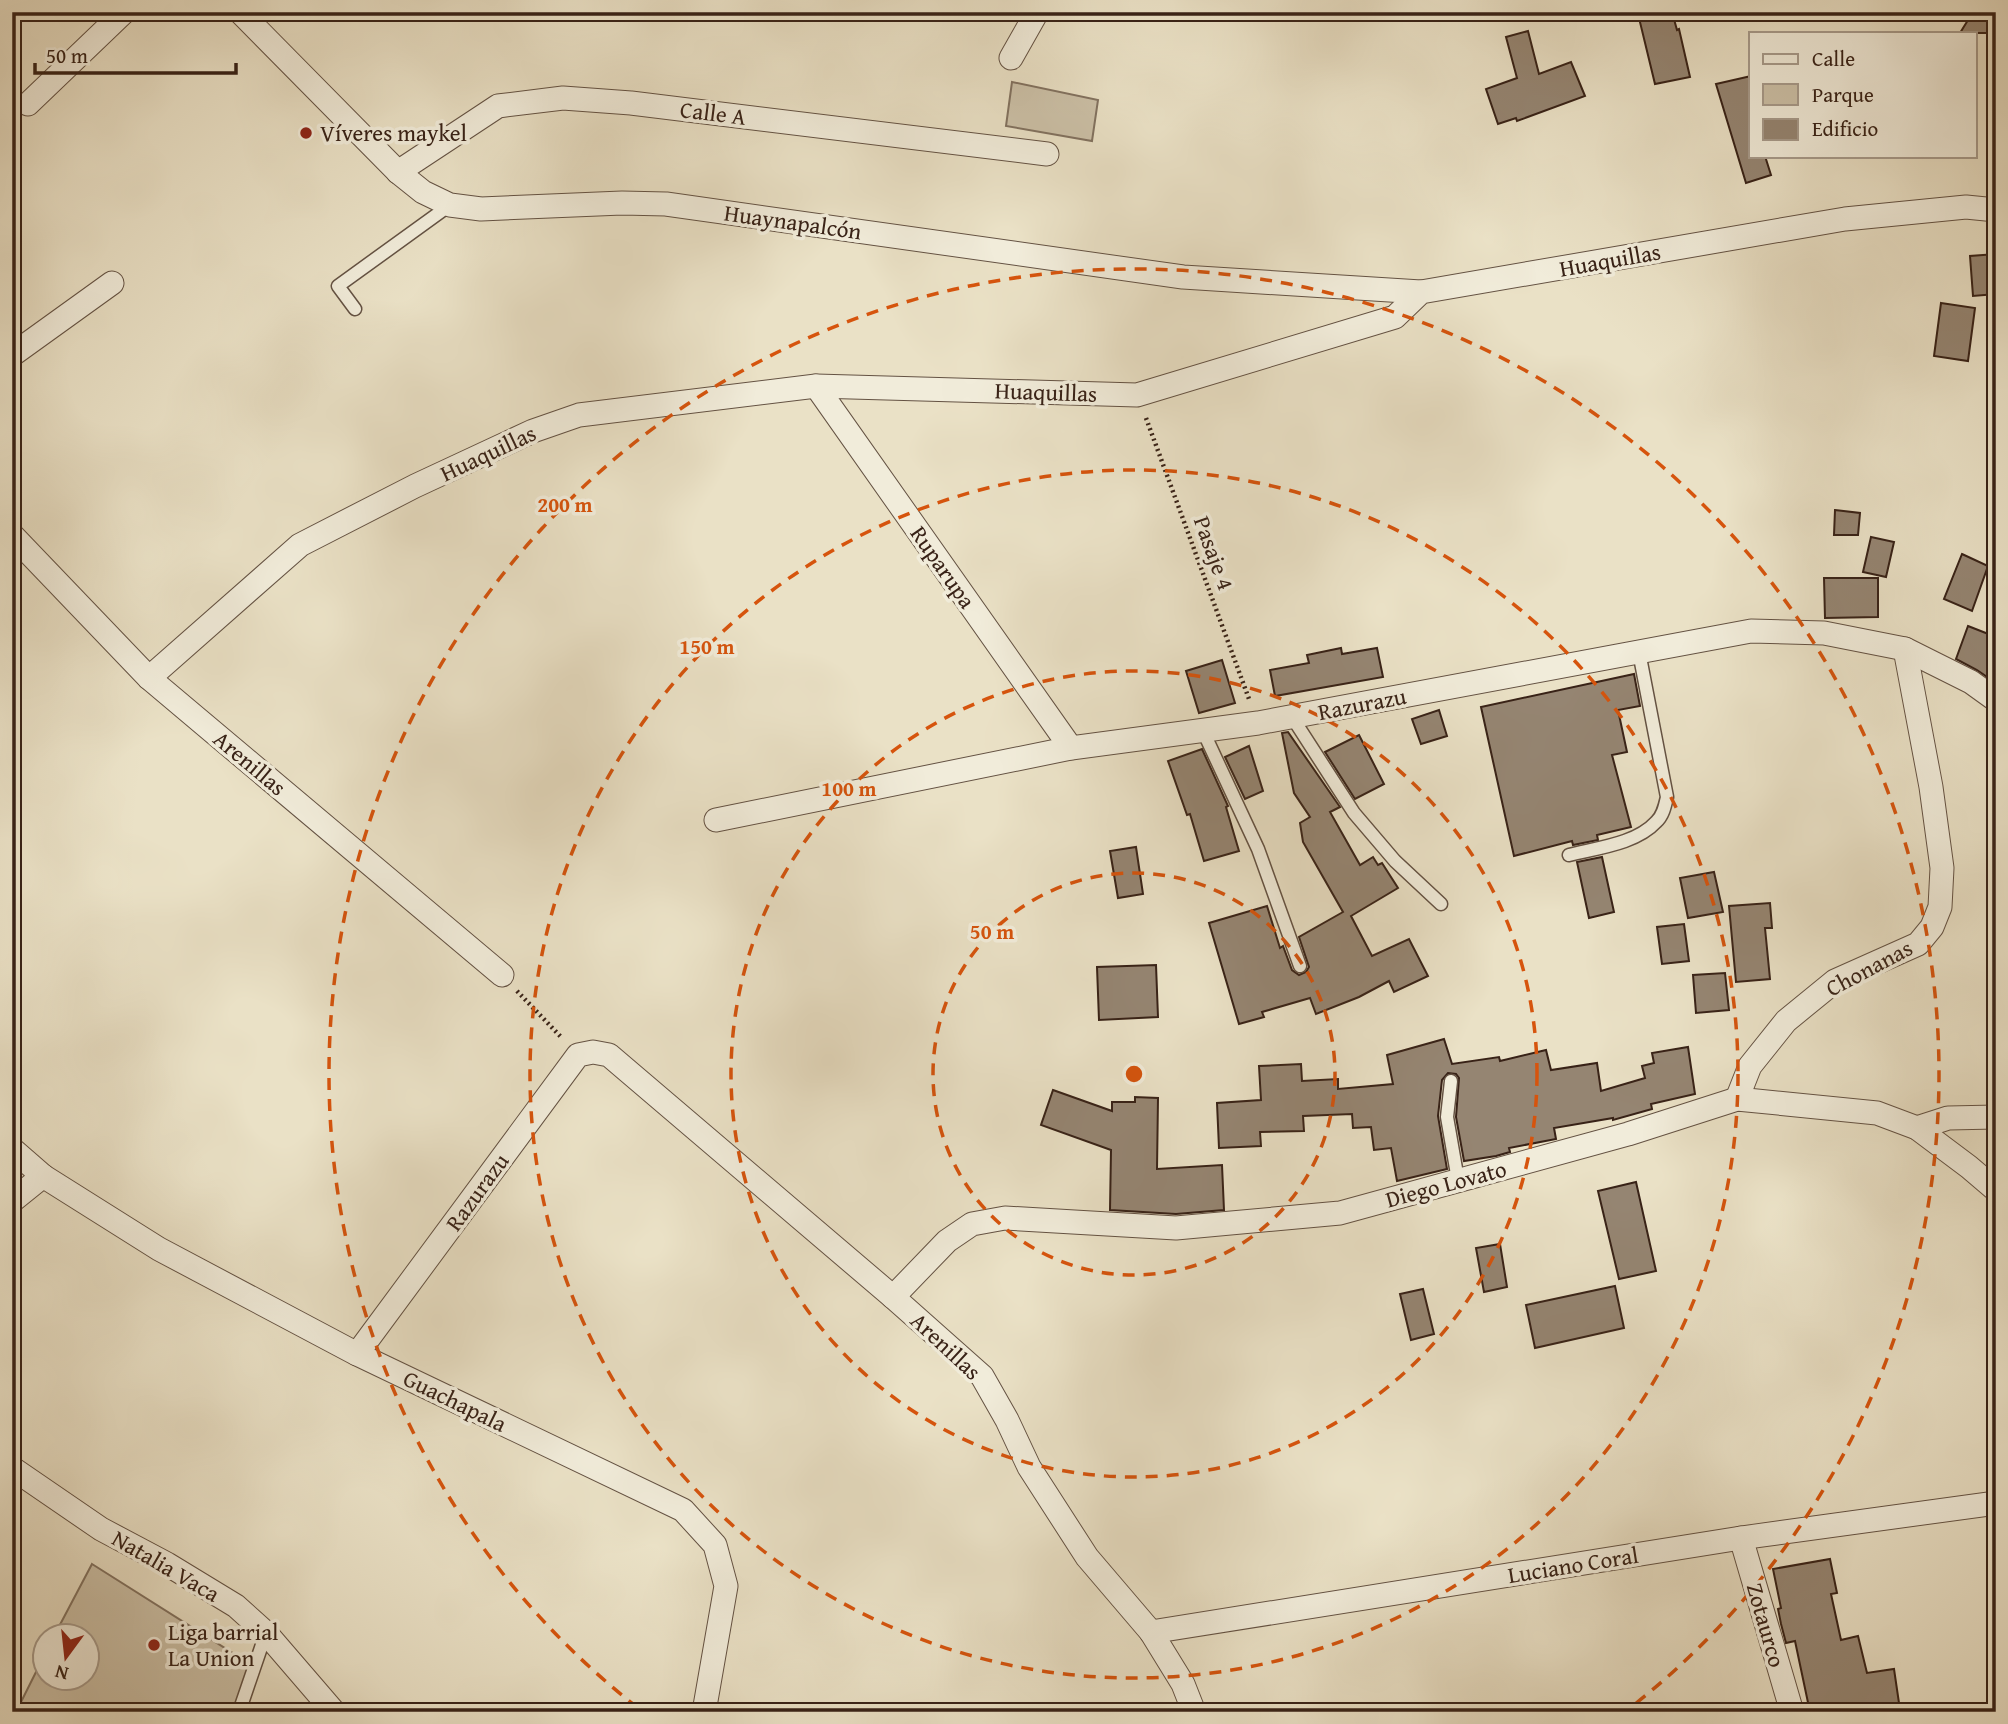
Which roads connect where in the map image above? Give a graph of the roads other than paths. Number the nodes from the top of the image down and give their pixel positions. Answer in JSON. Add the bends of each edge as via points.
{"nodes":[{"id":1,"x":124,"y":12,"type":"edge"},
{"id":2,"x":240,"y":12,"type":"edge"},
{"id":3,"x":1037,"y":12,"type":"edge"},
{"id":4,"x":1011,"y":58,"type":"dead end"},
{"id":5,"x":28,"y":104,"type":"dead end"},
{"id":6,"x":1047,"y":153,"type":"dead end"},
{"id":7,"x":398,"y":172,"type":"junction"},
{"id":8,"x":450,"y":205,"type":"junction"},
{"id":9,"x":1996,"y":210,"type":"edge"},
{"id":10,"x":112,"y":283,"type":"dead end"},
{"id":11,"x":1421,"y":292,"type":"junction"},
{"id":12,"x":355,"y":309,"type":"dead end"},
{"id":13,"x":12,"y":355,"type":"edge"},
{"id":14,"x":816,"y":386,"type":"junction"},
{"id":15,"x":12,"y":535,"type":"edge"},
{"id":16,"x":1905,"y":649,"type":"junction"},
{"id":17,"x":1639,"y":652,"type":"junction"},
{"id":18,"x":149,"y":678,"type":"junction"},
{"id":19,"x":1996,"y":701,"type":"edge"},
{"id":20,"x":1292,"y":717,"type":"junction"},
{"id":21,"x":1203,"y":731,"type":"junction"},
{"id":22,"x":1071,"y":748,"type":"junction"},
{"id":23,"x":716,"y":820,"type":"dead end"},
{"id":24,"x":1569,"y":855,"type":"dead end"},
{"id":25,"x":1441,"y":904,"type":"dead end"},
{"id":26,"x":1300,"y":966,"type":"dead end"},
{"id":27,"x":502,"y":975,"type":"road end"},
{"id":28,"x":609,"y":1055,"type":"joint"},
{"id":29,"x":1451,"y":1081,"type":"dead end"},
{"id":30,"x":1737,"y":1099,"type":"junction"},
{"id":31,"x":1996,"y":1117,"type":"edge"},
{"id":32,"x":1917,"y":1128,"type":"junction"},
{"id":33,"x":12,"y":1149,"type":"edge"},
{"id":34,"x":43,"y":1176,"type":"junction"},
{"id":35,"x":1458,"y":1180,"type":"junction"},
{"id":36,"x":1996,"y":1190,"type":"edge"},
{"id":37,"x":12,"y":1201,"type":"edge"},
{"id":38,"x":893,"y":1297,"type":"junction"},
{"id":39,"x":357,"y":1354,"type":"junction"},
{"id":40,"x":12,"y":1468,"type":"edge"},
{"id":41,"x":1996,"y":1503,"type":"edge"},
{"id":42,"x":1741,"y":1538,"type":"junction"},
{"id":43,"x":1151,"y":1632,"type":"junction"},
{"id":44,"x":266,"y":1633,"type":"junction"},
{"id":45,"x":239,"y":1712,"type":"edge"},
{"id":46,"x":334,"y":1712,"type":"edge"},
{"id":47,"x":704,"y":1712,"type":"edge"},
{"id":48,"x":1194,"y":1712,"type":"edge"},
{"id":49,"x":1792,"y":1712,"type":"edge"}],
"edges":[{"from":1,"to":5,"type":"street"},
{"from":2,"to":7,"type":"street","name":"Huaynapalcón"},
{"from":3,"to":4,"type":"street"},
{"from":6,"to":7,"type":"street","name":"Calle A","via":[[563,98],[498,106]]},
{"from":7,"to":8,"type":"street","name":"Huaynapalcón"},
{"from":8,"to":11,"type":"street","name":"Huaynapalcón","via":[[481,209],[666,204],[1183,277]]},
{"from":8,"to":12,"type":"lane","via":[[338,286]]},
{"from":9,"to":11,"type":"street","name":"Huaquillas","via":[[1966,207],[1845,219]]},
{"from":10,"to":13,"type":"street"},
{"from":11,"to":14,"type":"street","name":"Huaquillas","via":[[1395,317],[1137,395]]},
{"from":14,"to":18,"type":"street","name":"Huaquillas","via":[[579,415],[533,431],[300,545]]},
{"from":14,"to":22,"type":"street","name":"Ruparupa"},
{"from":15,"to":18,"type":"street","name":"Arenillas"},
{"from":16,"to":17,"type":"street","name":"Razurazu","via":[[1824,633],[1751,631]]},
{"from":16,"to":19,"type":"street","name":"Razurazu","via":[[1971,682]]},
{"from":16,"to":30,"type":"street","name":"Chonanas","via":[[1942,868],[1940,907],[1932,928],[1918,944],[1835,981],[1786,1021],[1750,1066]]},
{"from":17,"to":20,"type":"street","name":"Razurazu"},
{"from":17,"to":24,"type":"lane","via":[[1667,797],[1664,810],[1657,822],[1622,842]]},
{"from":18,"to":27,"type":"street","name":"Arenillas"},
{"from":20,"to":21,"type":"street","name":"Razurazu"},
{"from":20,"to":25,"type":"lane","via":[[1354,813]]},
{"from":21,"to":22,"type":"street","name":"Razurazu"},
{"from":21,"to":26,"type":"lane","via":[[1258,849]]},
{"from":22,"to":23,"type":"street","name":"Razurazu"},
{"from":28,"to":38,"type":"street","name":"Arenillas"},
{"from":28,"to":39,"type":"street","name":"Razurazu","via":[[578,1055]]},
{"from":29,"to":35,"type":"lane","via":[[1447,1117]]},
{"from":30,"to":32,"type":"street","name":"Diego Lovato","via":[[1877,1113]]},
{"from":30,"to":35,"type":"street","name":"Diego Lovato"},
{"from":31,"to":32,"type":"street","via":[[1948,1118]]},
{"from":32,"to":36,"type":"street","name":"Diego Lovato"},
{"from":33,"to":34,"type":"street","name":"Guachapala"},
{"from":34,"to":37,"type":"street"},
{"from":34,"to":39,"type":"street","name":"Guachapala","via":[[159,1249]]},
{"from":35,"to":38,"type":"street","name":"Diego Lovato","via":[[1340,1213],[1176,1228],[1005,1218],[972,1224],[947,1241]]},
{"from":38,"to":43,"type":"street","name":"Arenillas","via":[[982,1376],[1029,1468],[1087,1557]]},
{"from":39,"to":47,"type":"street","name":"Guachapala","via":[[683,1510],[715,1545],[726,1586]]},
{"from":40,"to":44,"type":"street","name":"Natalia Vaca","via":[[101,1529],[236,1606]]},
{"from":41,"to":42,"type":"street","name":"Luciano Coral"},
{"from":42,"to":43,"type":"street","name":"Luciano Coral"},
{"from":42,"to":49,"type":"street","name":"Zotaurco"},
{"from":43,"to":48,"type":"street","name":"Arenillas","via":[[1183,1684]]},
{"from":44,"to":45,"type":"lane"},
{"from":44,"to":46,"type":"street","name":"Natalia Vaca"}]}
